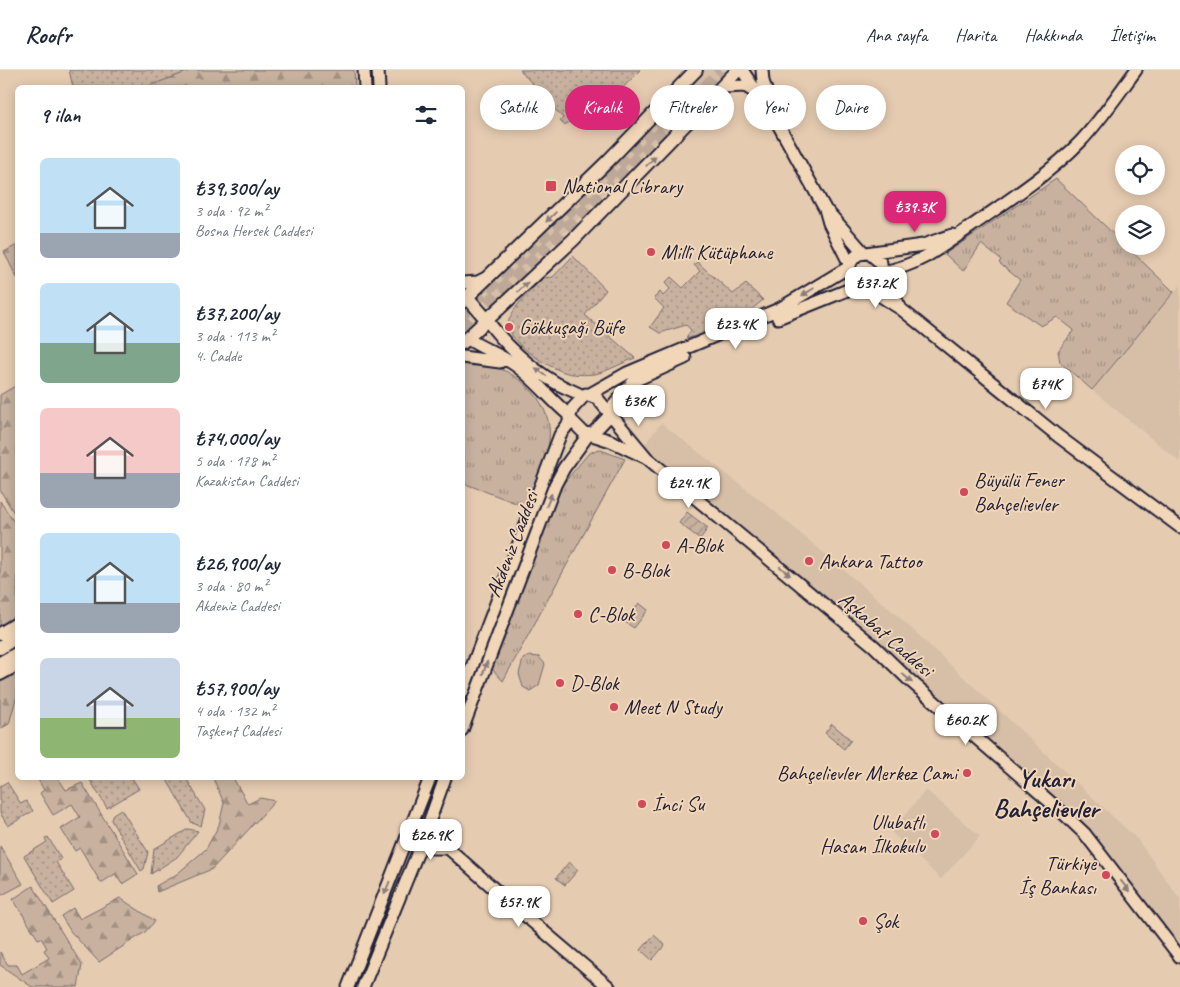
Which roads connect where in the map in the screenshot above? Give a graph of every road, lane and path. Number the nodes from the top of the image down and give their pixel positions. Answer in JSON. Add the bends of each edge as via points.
{"nodes":[{"id":1,"x":364,"y":70,"type":"edge"},
{"id":2,"x":378,"y":70,"type":"edge"},
{"id":3,"x":696,"y":70,"type":"edge"},
{"id":4,"x":738,"y":70,"type":"edge"},
{"id":5,"x":742,"y":70,"type":"edge"},
{"id":6,"x":762,"y":70,"type":"edge"},
{"id":7,"x":1136,"y":70,"type":"edge"},
{"id":8,"x":365,"y":85,"type":"edge"},
{"id":9,"x":379,"y":85,"type":"edge"},
{"id":10,"x":725,"y":85,"type":"edge"},
{"id":11,"x":751,"y":85,"type":"edge"},
{"id":12,"x":764,"y":85,"type":"edge"},
{"id":13,"x":681,"y":130,"type":"edge"},
{"id":14,"x":781,"y":130,"type":"edge"},
{"id":15,"x":825,"y":209,"type":"junction"},
{"id":16,"x":965,"y":230,"type":"junction"},
{"id":17,"x":867,"y":253,"type":"junction"},
{"id":18,"x":850,"y":266,"type":"junction"},
{"id":19,"x":882,"y":273,"type":"junction"},
{"id":20,"x":489,"y":277,"type":"junction"},
{"id":21,"x":465,"y":284,"type":"edge"},
{"id":22,"x":863,"y":286,"type":"junction"},
{"id":23,"x":465,"y":297,"type":"edge"},
{"id":24,"x":465,"y":299,"type":"edge"},
{"id":25,"x":901,"y":309,"type":"junction"},
{"id":26,"x":487,"y":320,"type":"junction"},
{"id":27,"x":465,"y":337,"type":"edge"},
{"id":28,"x":465,"y":339,"type":"edge"},
{"id":29,"x":465,"y":357,"type":"edge"},
{"id":30,"x":512,"y":363,"type":"junction"},
{"id":31,"x":586,"y":395,"type":"junction"},
{"id":32,"x":609,"y":413,"type":"junction"},
{"id":33,"x":570,"y":418,"type":"junction"},
{"id":34,"x":590,"y":435,"type":"junction"},
{"id":35,"x":648,"y":458,"type":"junction"},
{"id":36,"x":1180,"y":527,"type":"edge"},
{"id":37,"x":15,"y":625,"type":"edge"},
{"id":38,"x":15,"y":633,"type":"edge"},
{"id":39,"x":0,"y":634,"type":"edge"},
{"id":40,"x":15,"y":638,"type":"edge"},
{"id":41,"x":0,"y":641,"type":"edge"},
{"id":42,"x":0,"y":648,"type":"edge"},
{"id":43,"x":15,"y":655,"type":"edge"},
{"id":44,"x":0,"y":663,"type":"edge"},
{"id":45,"x":15,"y":666,"type":"edge"},
{"id":46,"x":0,"y":674,"type":"edge"},
{"id":47,"x":465,"y":685,"type":"edge"},
{"id":48,"x":465,"y":722,"type":"edge"},
{"id":49,"x":429,"y":780,"type":"edge"},
{"id":50,"x":444,"y":780,"type":"edge"},
{"id":51,"x":413,"y":823,"type":"junction"},
{"id":52,"x":427,"y":829,"type":"junction"},
{"id":53,"x":408,"y":836,"type":"junction"},
{"id":54,"x":422,"y":842,"type":"junction"},
{"id":55,"x":448,"y":848,"type":"junction"},
{"id":56,"x":1180,"y":957,"type":"edge"},
{"id":57,"x":348,"y":987,"type":"edge"},
{"id":58,"x":362,"y":987,"type":"edge"},
{"id":59,"x":609,"y":987,"type":"edge"}],
"edges":[{"from":1,"to":8,"type":"main road"},
{"from":2,"to":9,"type":"main road"},
{"from":3,"to":20,"type":"main road","one_way":true},
{"from":4,"to":10,"type":"main road"},
{"from":5,"to":11,"type":"main road"},
{"from":6,"to":12,"type":"main road"},
{"from":7,"to":16,"type":"main road","via":[[1064,157],[1012,200]]},
{"from":26,"to":13,"type":"main road","one_way":true,"via":[[574,239]]},
{"from":14,"to":15,"type":"main road"},
{"from":15,"to":17,"type":"main road"},
{"from":15,"to":18,"type":"main road"},
{"from":16,"to":17,"type":"main road","via":[[923,245]]},
{"from":16,"to":19,"type":"main road","via":[[950,244],[900,269]]},
{"from":17,"to":18,"type":"main road","via":[[855,257]]},
{"from":17,"to":19,"type":"main road","via":[[878,259]]},
{"from":18,"to":22,"type":"main road","via":[[852,279]]},
{"from":18,"to":31,"type":"main road","one_way":true,"via":[[779,309],[627,373]]},
{"from":19,"to":22,"type":"main road","via":[[876,283]]},
{"from":19,"to":25,"type":"main road"},
{"from":20,"to":21,"type":"main road"},
{"from":20,"to":23,"type":"main road"},
{"from":22,"to":25,"type":"main road"},
{"from":22,"to":32,"type":"main road","name":"Akdeniz Caddesi","via":[[797,309],[644,376],[627,388]]},
{"from":24,"to":26,"type":"main road"},
{"from":25,"to":36,"type":"main road","via":[[1058,436]]},
{"from":26,"to":27,"type":"main road"},
{"from":31,"to":26,"type":"main road","one_way":true,"via":[[555,383],[526,361]]},
{"from":28,"to":30,"type":"main road"},
{"from":29,"to":30,"type":"main road"},
{"from":30,"to":33,"type":"main road","via":[[541,387]]},
{"from":31,"to":32,"type":"main road","via":[[597,398]]},
{"from":31,"to":33,"type":"main road","name":"Akdeniz Caddesi"},
{"from":32,"to":34,"type":"main road","name":"Akdeniz Caddesi"},
{"from":32,"to":35,"type":"main road"},
{"from":33,"to":34,"type":"main road"},
{"from":33,"to":47,"type":"main road","name":"Akdeniz Caddesi","via":[[559,438]]},
{"from":34,"to":35,"type":"main road"},
{"from":48,"to":34,"type":"main road","name":"Akdeniz Caddesi","one_way":true,"via":[[555,485]]},
{"from":35,"to":56,"type":"main road","name":"Aşkabat Caddesi","one_way":true,"via":[[874,646],[1085,834]]},
{"from":37,"to":39,"type":"main road"},
{"from":38,"to":41,"type":"main road"},
{"from":40,"to":42,"type":"main road"},
{"from":43,"to":44,"type":"main road"},
{"from":45,"to":46,"type":"main road"},
{"from":49,"to":51,"type":"main road"},
{"from":50,"to":52,"type":"main road"},
{"from":51,"to":52,"type":"main road"},
{"from":51,"to":53,"type":"main road"},
{"from":52,"to":54,"type":"main road"},
{"from":52,"to":55,"type":"main road","via":[[440,836]]},
{"from":53,"to":54,"type":"main road"},
{"from":53,"to":57,"type":"main road","one_way":true},
{"from":54,"to":55,"type":"main road","via":[[432,848]]},
{"from":54,"to":58,"type":"main road"},
{"from":55,"to":59,"type":"main road"}]}
